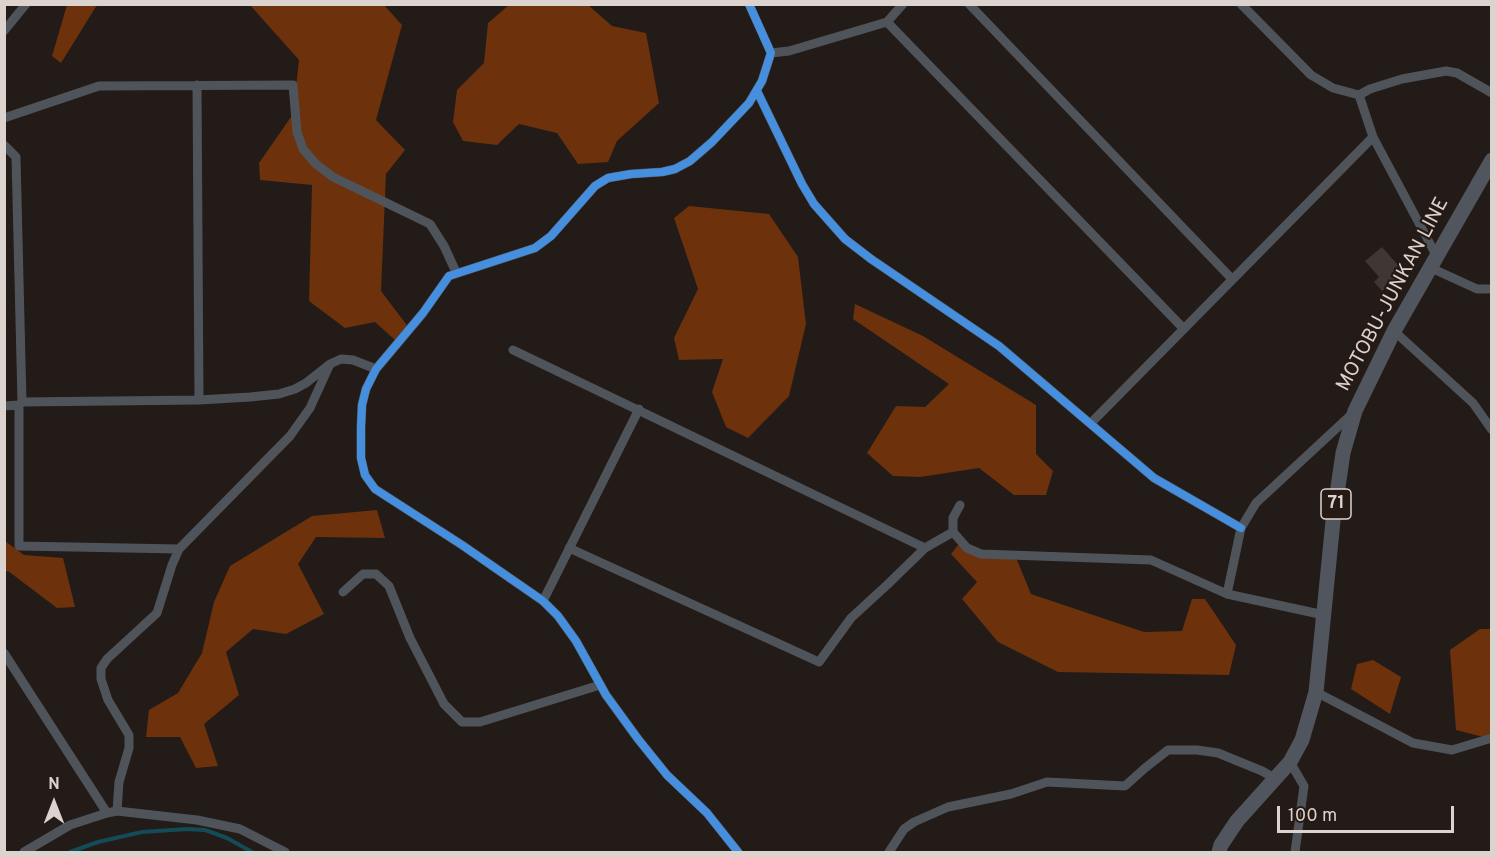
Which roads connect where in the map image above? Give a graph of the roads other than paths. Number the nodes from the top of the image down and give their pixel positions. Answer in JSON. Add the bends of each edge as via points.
{"nodes":[{"id":1,"x":26,"y":4,"type":"edge"},
{"id":2,"x":750,"y":4,"type":"edge"},
{"id":3,"x":903,"y":4,"type":"edge"},
{"id":4,"x":969,"y":4,"type":"edge"},
{"id":5,"x":1241,"y":4,"type":"edge"},
{"id":6,"x":887,"y":22,"type":"junction"},
{"id":7,"x":4,"y":31,"type":"edge"},
{"id":8,"x":771,"y":53,"type":"junction"},
{"id":9,"x":197,"y":84,"type":"junction"},
{"id":10,"x":757,"y":91,"type":"junction"},
{"id":11,"x":1491,"y":93,"type":"edge"},
{"id":12,"x":1359,"y":95,"type":"junction"},
{"id":13,"x":4,"y":118,"type":"edge"},
{"id":14,"x":1373,"y":137,"type":"junction"},
{"id":15,"x":4,"y":145,"type":"edge"},
{"id":16,"x":1491,"y":160,"type":"edge"},
{"id":17,"x":1433,"y":261,"type":"junction"},
{"id":18,"x":456,"y":272,"type":"junction"},
{"id":19,"x":1233,"y":279,"type":"junction"},
{"id":20,"x":1491,"y":289,"type":"edge"},
{"id":21,"x":1184,"y":329,"type":"junction"},
{"id":22,"x":1394,"y":331,"type":"junction"},
{"id":23,"x":513,"y":350,"type":"dead end"},
{"id":24,"x":330,"y":364,"type":"junction"},
{"id":25,"x":376,"y":369,"type":"junction"},
{"id":26,"x":199,"y":400,"type":"junction"},
{"id":27,"x":21,"y":404,"type":"junction"},
{"id":28,"x":4,"y":406,"type":"edge"},
{"id":29,"x":639,"y":409,"type":"junction"},
{"id":30,"x":1355,"y":411,"type":"junction"},
{"id":31,"x":1091,"y":423,"type":"junction"},
{"id":32,"x":1491,"y":430,"type":"edge"},
{"id":33,"x":960,"y":504,"type":"dead end"},
{"id":34,"x":1241,"y":528,"type":"junction"},
{"id":35,"x":953,"y":532,"type":"junction"},
{"id":36,"x":569,"y":548,"type":"junction"},
{"id":37,"x":925,"y":548,"type":"junction"},
{"id":38,"x":179,"y":549,"type":"junction"},
{"id":39,"x":343,"y":592,"type":"dead end"},
{"id":40,"x":1227,"y":594,"type":"junction"},
{"id":41,"x":543,"y":601,"type":"junction"},
{"id":42,"x":1324,"y":615,"type":"junction"},
{"id":43,"x":4,"y":653,"type":"edge"},
{"id":44,"x":600,"y":686,"type":"junction"},
{"id":45,"x":1316,"y":693,"type":"junction"},
{"id":46,"x":1491,"y":738,"type":"edge"},
{"id":47,"x":1290,"y":762,"type":"junction"},
{"id":48,"x":1276,"y":779,"type":"junction"},
{"id":49,"x":117,"y":811,"type":"junction"},
{"id":50,"x":106,"y":813,"type":"junction"},
{"id":51,"x":24,"y":852,"type":"edge"},
{"id":52,"x":285,"y":852,"type":"edge"},
{"id":53,"x":738,"y":852,"type":"edge"},
{"id":54,"x":889,"y":852,"type":"edge"},
{"id":55,"x":1219,"y":852,"type":"edge"},
{"id":56,"x":1295,"y":852,"type":"edge"}],
"edges":[{"from":1,"to":7,"type":"street"},
{"from":2,"to":8,"type":"street"},
{"from":3,"to":6,"type":"street"},
{"from":4,"to":19,"type":"street"},
{"from":5,"to":12,"type":"street","via":[[1311,75],[1333,88]]},
{"from":6,"to":8,"type":"street"},
{"from":6,"to":21,"type":"street"},
{"from":8,"to":10,"type":"street"},
{"from":9,"to":13,"type":"street","via":[[99,86]]},
{"from":9,"to":18,"type":"street","via":[[293,84],[297,132],[303,149],[316,164],[333,177],[430,224]]},
{"from":9,"to":26,"type":"street"},
{"from":10,"to":18,"type":"street","via":[[690,161],[662,172],[608,178],[595,186],[551,236],[535,248]]},
{"from":10,"to":31,"type":"street","via":[[802,184],[845,239],[999,346]]},
{"from":11,"to":12,"type":"street","via":[[1457,73],[1446,71],[1402,79]]},
{"from":12,"to":14,"type":"street"},
{"from":14,"to":17,"type":"street"},
{"from":14,"to":19,"type":"street"},
{"from":15,"to":27,"type":"street","via":[[16,157]]},
{"from":16,"to":17,"type":"main road","name":"MOTOBU-JUNKAN LINE","number":"71"},
{"from":17,"to":20,"type":"street","via":[[1477,289]]},
{"from":17,"to":22,"type":"main road","name":"MOTOBU-JUNKAN LINE","number":"71"},
{"from":18,"to":25,"type":"street"},
{"from":19,"to":21,"type":"street"},
{"from":21,"to":31,"type":"street"},
{"from":22,"to":30,"type":"main road","name":"MOTOBU-JUNKAN LINE","number":"71"},
{"from":22,"to":32,"type":"street","via":[[1473,403]]},
{"from":23,"to":29,"type":"street"},
{"from":24,"to":25,"type":"street","via":[[341,359],[353,360]]},
{"from":24,"to":26,"type":"street","via":[[306,383],[279,394]]},
{"from":24,"to":38,"type":"street","via":[[310,408],[290,436]]},
{"from":25,"to":41,"type":"street","via":[[362,405],[361,428],[361,458],[365,475],[375,489]]},
{"from":26,"to":27,"type":"street"},
{"from":27,"to":28,"type":"street"},
{"from":27,"to":38,"type":"street","via":[[19,546]]},
{"from":29,"to":36,"type":"street"},
{"from":29,"to":37,"type":"street"},
{"from":30,"to":34,"type":"street","via":[[1256,503]]},
{"from":30,"to":42,"type":"main road","name":"MOTOBU-JUNKAN LINE","number":"71","via":[[1343,453]]},
{"from":31,"to":34,"type":"street","via":[[1154,478]]},
{"from":33,"to":35,"type":"street","via":[[953,518]]},
{"from":34,"to":40,"type":"street"},
{"from":35,"to":37,"type":"street"},
{"from":35,"to":40,"type":"street","via":[[967,548],[981,554],[1151,560]]},
{"from":36,"to":37,"type":"street","via":[[819,662],[850,618]]},
{"from":36,"to":41,"type":"street"},
{"from":38,"to":49,"type":"street","via":[[157,613],[100,668],[108,700],[129,735]]},
{"from":39,"to":44,"type":"street","via":[[363,574],[376,574],[389,586],[444,704],[462,722],[480,722]]},
{"from":40,"to":42,"type":"street"},
{"from":41,"to":44,"type":"street","via":[[576,641]]},
{"from":42,"to":45,"type":"main road","name":"MOTOBU-JUNKAN LINE","number":"71"},
{"from":43,"to":50,"type":"street"},
{"from":44,"to":53,"type":"street","via":[[667,775],[707,813]]},
{"from":45,"to":46,"type":"street","via":[[1413,743],[1452,750]]},
{"from":45,"to":47,"type":"main road","name":"MOTOBU-JUNKAN LINE","number":"71","via":[[1302,740]]},
{"from":47,"to":48,"type":"main road","name":"MOTOBU-JUNKAN LINE","number":"71"},
{"from":47,"to":56,"type":"street","via":[[1304,786]]},
{"from":48,"to":54,"type":"street","via":[[1218,753],[1168,750],[1125,786],[1047,782],[948,807],[904,829]]},
{"from":48,"to":55,"type":"main road","name":"MOTOBU-JUNKAN LINE","number":"71","via":[[1237,821]]},
{"from":49,"to":50,"type":"street"},
{"from":49,"to":52,"type":"street","via":[[240,829]]},
{"from":50,"to":51,"type":"street","via":[[70,825]]}]}
